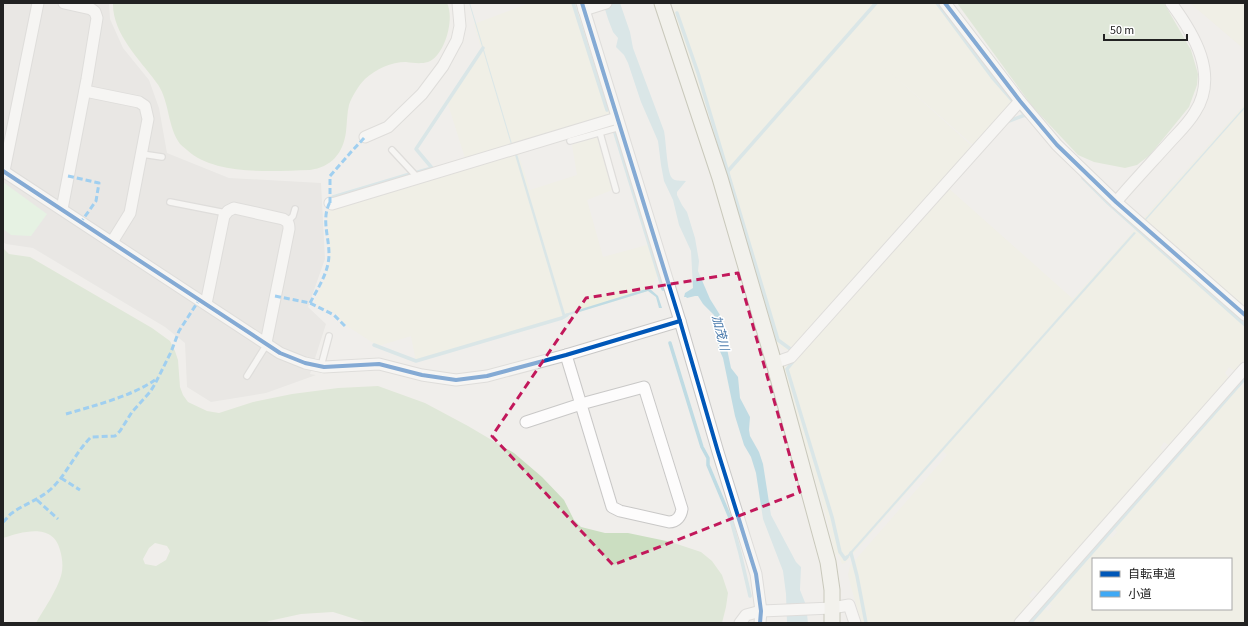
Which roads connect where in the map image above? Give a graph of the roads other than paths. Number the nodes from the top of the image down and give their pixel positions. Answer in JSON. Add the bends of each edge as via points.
{"nodes":[{"id":1,"x":38,"y":3,"type":"edge"},
{"id":2,"x":64,"y":3,"type":"edge"},
{"id":3,"x":458,"y":3,"type":"edge"},
{"id":4,"x":606,"y":3,"type":"edge"},
{"id":5,"x":662,"y":3,"type":"edge"},
{"id":6,"x":946,"y":3,"type":"edge"},
{"id":7,"x":1171,"y":3,"type":"edge"},
{"id":8,"x":586,"y":7,"type":"edge"},
{"id":9,"x":85,"y":91,"type":"junction"},
{"id":10,"x":1020,"y":101,"type":"junction"},
{"id":11,"x":618,"y":122,"type":"junction"},
{"id":12,"x":600,"y":133,"type":"junction"},
{"id":13,"x":365,"y":137,"type":"dead end"},
{"id":14,"x":570,"y":141,"type":"dead end"},
{"id":15,"x":392,"y":150,"type":"dead end"},
{"id":16,"x":142,"y":154,"type":"junction"},
{"id":17,"x":162,"y":157,"type":"dead end"},
{"id":18,"x":3,"y":171,"type":"edge"},
{"id":19,"x":418,"y":178,"type":"junction"},
{"id":20,"x":616,"y":190,"type":"dead end"},
{"id":21,"x":170,"y":202,"type":"dead end"},
{"id":22,"x":1116,"y":202,"type":"junction"},
{"id":23,"x":330,"y":203,"type":"dead end"},
{"id":24,"x":62,"y":209,"type":"junction"},
{"id":25,"x":295,"y":209,"type":"dead end"},
{"id":26,"x":226,"y":213,"type":"junction"},
{"id":27,"x":287,"y":222,"type":"junction"},
{"id":28,"x":112,"y":242,"type":"junction"},
{"id":29,"x":206,"y":304,"type":"junction"},
{"id":30,"x":1245,"y":315,"type":"edge"},
{"id":31,"x":680,"y":321,"type":"junction"},
{"id":32,"x":329,"y":336,"type":"dead end"},
{"id":33,"x":267,"y":344,"type":"junction"},
{"id":34,"x":566,"y":355,"type":"junction"},
{"id":35,"x":774,"y":363,"type":"junction"},
{"id":36,"x":321,"y":366,"type":"junction"},
{"id":37,"x":1245,"y":368,"type":"edge"},
{"id":38,"x":247,"y":376,"type":"dead end"},
{"id":39,"x":581,"y":404,"type":"junction"},
{"id":40,"x":526,"y":422,"type":"dead end"},
{"id":41,"x":832,"y":608,"type":"junction"},
{"id":42,"x":760,"y":610,"type":"junction"},
{"id":43,"x":740,"y":623,"type":"edge"},
{"id":44,"x":760,"y":623,"type":"edge"},
{"id":45,"x":832,"y":623,"type":"edge"},
{"id":46,"x":855,"y":623,"type":"edge"},
{"id":47,"x":1020,"y":623,"type":"edge"}],
"edges":[{"from":1,"to":18,"type":"street"},
{"from":2,"to":9,"type":"street","via":[[91,9],[97,18]]},
{"from":3,"to":13,"type":"street","via":[[460,26],[457,40],[443,66],[422,94],[388,126]]},
{"from":4,"to":8,"type":"street"},
{"from":5,"to":35,"type":"street","via":[[720,178]]},
{"from":6,"to":10,"type":"street"},
{"from":7,"to":22,"type":"street","via":[[1190,30],[1199,52],[1204,66],[1204,91],[1198,107],[1189,120]]},
{"from":8,"to":11,"type":"street"},
{"from":9,"to":16,"type":"street","via":[[139,102],[145,106],[148,119]]},
{"from":9,"to":24,"type":"street"},
{"from":10,"to":22,"type":"street","via":[[1057,145]]},
{"from":10,"to":35,"type":"street","via":[[792,357]]},
{"from":11,"to":12,"type":"lane"},
{"from":11,"to":19,"type":"street"},
{"from":11,"to":31,"type":"street"},
{"from":12,"to":14,"type":"lane"},
{"from":12,"to":20,"type":"lane"},
{"from":15,"to":19,"type":"lane"},
{"from":16,"to":17,"type":"lane"},
{"from":16,"to":28,"type":"street","via":[[130,213]]},
{"from":18,"to":24,"type":"street"},
{"from":19,"to":23,"type":"street"},
{"from":21,"to":26,"type":"lane"},
{"from":22,"to":30,"type":"street"},
{"from":24,"to":28,"type":"street"},
{"from":25,"to":27,"type":"lane"},
{"from":26,"to":27,"type":"street","via":[[234,208]]},
{"from":26,"to":29,"type":"street"},
{"from":27,"to":33,"type":"street","via":[[289,229]]},
{"from":28,"to":29,"type":"street"},
{"from":29,"to":33,"type":"street"},
{"from":31,"to":34,"type":"street"},
{"from":31,"to":42,"type":"street","via":[[756,574]]},
{"from":32,"to":36,"type":"lane"},
{"from":33,"to":36,"type":"street","via":[[280,353]]},
{"from":33,"to":38,"type":"lane"},
{"from":34,"to":36,"type":"street","via":[[487,376],[456,380],[422,375],[379,364]]},
{"from":34,"to":39,"type":"street"},
{"from":35,"to":41,"type":"street","via":[[828,562]]},
{"from":37,"to":47,"type":"street"},
{"from":39,"to":39,"type":"street","via":[[644,388],[682,509],[677,520],[669,522],[612,508]]},
{"from":39,"to":40,"type":"street"},
{"from":41,"to":42,"type":"street"},
{"from":41,"to":45,"type":"street"},
{"from":41,"to":46,"type":"street","via":[[850,605]]},
{"from":42,"to":43,"type":"street","via":[[746,615]]},
{"from":42,"to":44,"type":"street"}]}
